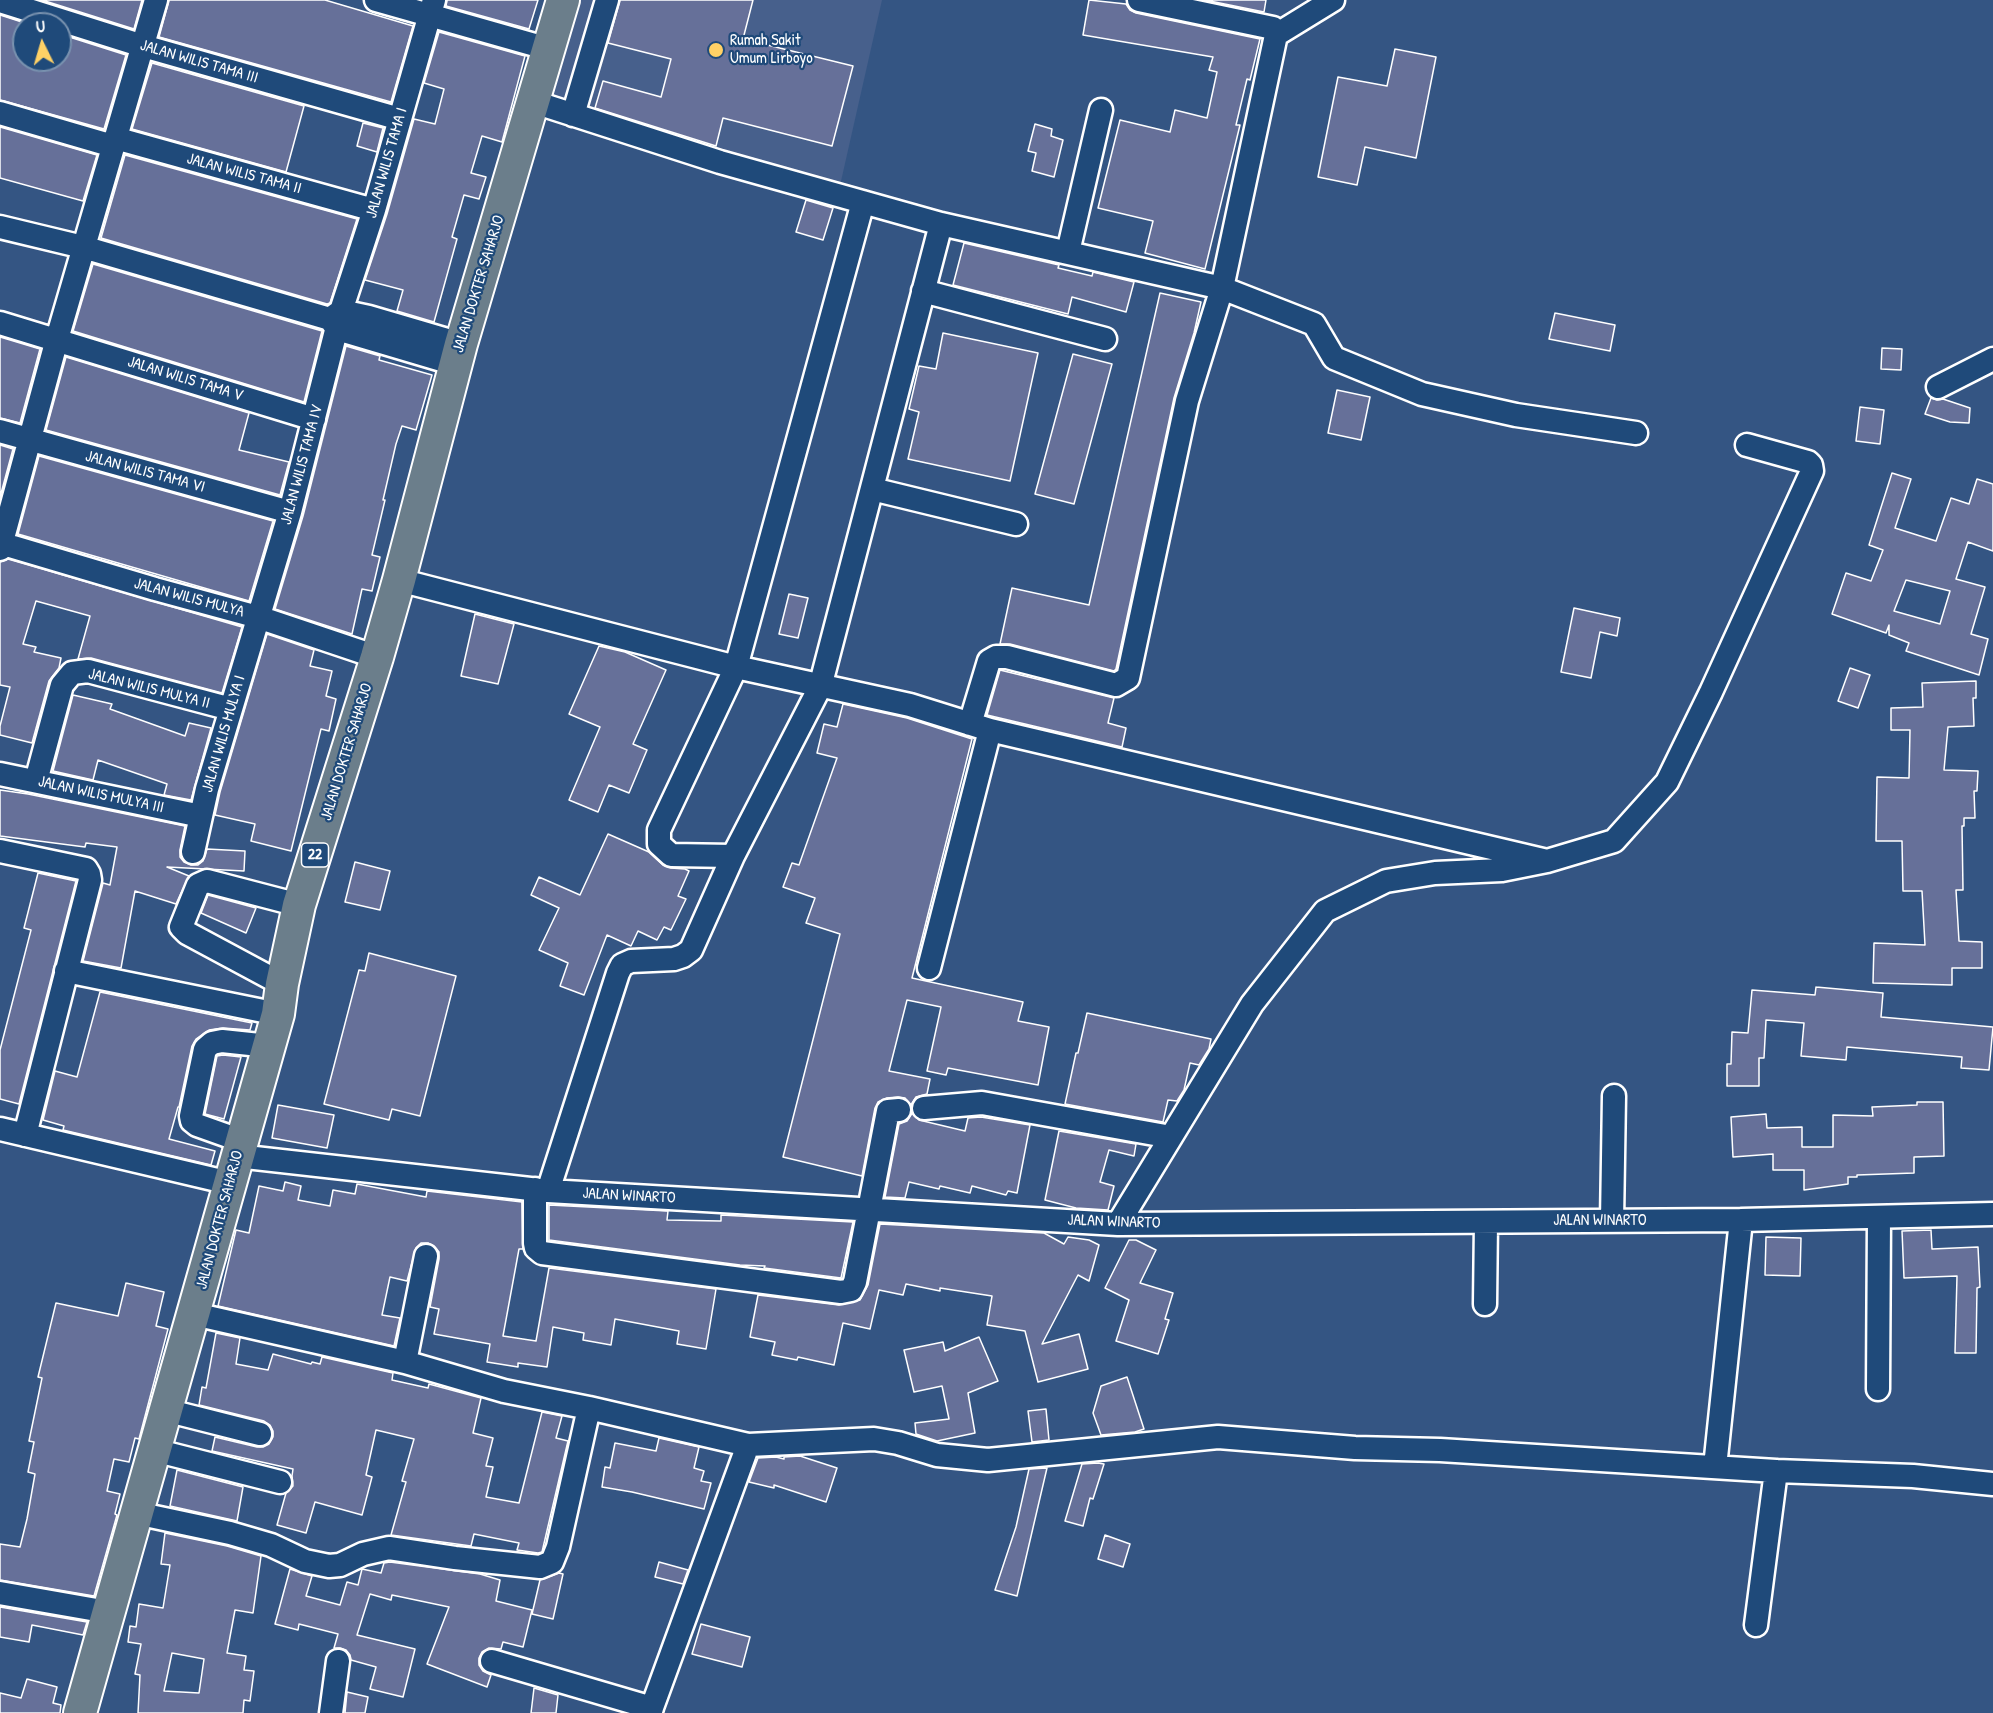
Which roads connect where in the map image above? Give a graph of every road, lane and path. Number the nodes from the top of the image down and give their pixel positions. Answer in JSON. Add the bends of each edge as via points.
{"nodes":[{"id":1,"x":156,"y":0,"type":"edge"},
{"id":2,"x":376,"y":0,"type":"edge"},
{"id":3,"x":563,"y":0,"type":"edge"},
{"id":4,"x":607,"y":0,"type":"edge"},
{"id":5,"x":1140,"y":0,"type":"edge"},
{"id":6,"x":1333,"y":0,"type":"edge"},
{"id":7,"x":0,"y":1,"type":"edge"},
{"id":8,"x":432,"y":7,"type":"edge"},
{"id":9,"x":1276,"y":35,"type":"junction"},
{"id":10,"x":143,"y":46,"type":"junction"},
{"id":11,"x":549,"y":49,"type":"junction"},
{"id":12,"x":534,"y":102,"type":"junction"},
{"id":13,"x":1101,"y":110,"type":"dead end"},
{"id":14,"x":0,"y":113,"type":"edge"},
{"id":15,"x":573,"y":115,"type":"junction"},
{"id":16,"x":400,"y":118,"type":"junction"},
{"id":17,"x":114,"y":142,"type":"junction"},
{"id":18,"x":863,"y":202,"type":"junction"},
{"id":19,"x":374,"y":210,"type":"junction"},
{"id":20,"x":941,"y":224,"type":"junction"},
{"id":21,"x":0,"y":227,"type":"edge"},
{"id":22,"x":83,"y":247,"type":"junction"},
{"id":23,"x":1068,"y":252,"type":"junction"},
{"id":24,"x":1222,"y":288,"type":"junction"},
{"id":25,"x":923,"y":291,"type":"junction"},
{"id":26,"x":336,"y":320,"type":"junction"},
{"id":27,"x":0,"y":323,"type":"edge"},
{"id":28,"x":57,"y":339,"type":"junction"},
{"id":29,"x":1105,"y":339,"type":"dead end"},
{"id":30,"x":458,"y":354,"type":"junction"},
{"id":31,"x":1993,"y":359,"type":"edge"},
{"id":32,"x":1938,"y":387,"type":"dead end"},
{"id":33,"x":314,"y":419,"type":"junction"},
{"id":34,"x":0,"y":431,"type":"edge"},
{"id":35,"x":1636,"y":433,"type":"dead end"},
{"id":36,"x":29,"y":440,"type":"junction"},
{"id":37,"x":1747,"y":445,"type":"dead end"},
{"id":38,"x":872,"y":489,"type":"junction"},
{"id":39,"x":290,"y":513,"type":"junction"},
{"id":40,"x":1016,"y":524,"type":"dead end"},
{"id":41,"x":0,"y":545,"type":"edge"},
{"id":42,"x":399,"y":580,"type":"junction"},
{"id":43,"x":258,"y":617,"type":"junction"},
{"id":44,"x":377,"y":657,"type":"junction"},
{"id":45,"x":736,"y":667,"type":"junction"},
{"id":46,"x":820,"y":687,"type":"junction"},
{"id":47,"x":231,"y":710,"type":"junction"},
{"id":48,"x":980,"y":727,"type":"junction"},
{"id":49,"x":0,"y":774,"type":"edge"},
{"id":50,"x":36,"y":781,"type":"junction"},
{"id":51,"x":201,"y":816,"type":"junction"},
{"id":52,"x":0,"y":850,"type":"edge"},
{"id":53,"x":193,"y":852,"type":"dead end"},
{"id":54,"x":733,"y":856,"type":"junction"},
{"id":55,"x":1547,"y":861,"type":"junction"},
{"id":56,"x":299,"y":905,"type":"junction"},
{"id":57,"x":929,"y":968,"type":"dead end"},
{"id":58,"x":66,"y":971,"type":"junction"},
{"id":59,"x":280,"y":999,"type":"junction"},
{"id":60,"x":269,"y":1046,"type":"junction"},
{"id":61,"x":1614,"y":1096,"type":"dead end"},
{"id":62,"x":924,"y":1108,"type":"dead end"},
{"id":63,"x":894,"y":1110,"type":"dead end"},
{"id":64,"x":0,"y":1129,"type":"edge"},
{"id":65,"x":25,"y":1135,"type":"junction"},
{"id":66,"x":1171,"y":1137,"type":"junction"},
{"id":67,"x":236,"y":1160,"type":"junction"},
{"id":68,"x":542,"y":1190,"type":"junction"},
{"id":69,"x":869,"y":1210,"type":"junction"},
{"id":70,"x":1993,"y":1214,"type":"edge"},
{"id":71,"x":1879,"y":1218,"type":"junction"},
{"id":72,"x":1741,"y":1220,"type":"junction"},
{"id":73,"x":1612,"y":1221,"type":"junction"},
{"id":74,"x":1486,"y":1222,"type":"junction"},
{"id":75,"x":1118,"y":1224,"type":"junction"},
{"id":76,"x":426,"y":1256,"type":"dead end"},
{"id":77,"x":1485,"y":1304,"type":"dead end"},
{"id":78,"x":194,"y":1314,"type":"junction"},
{"id":79,"x":405,"y":1362,"type":"junction"},
{"id":80,"x":1878,"y":1389,"type":"dead end"},
{"id":81,"x":589,"y":1408,"type":"junction"},
{"id":82,"x":165,"y":1410,"type":"junction"},
{"id":83,"x":260,"y":1434,"type":"dead end"},
{"id":84,"x":748,"y":1445,"type":"junction"},
{"id":85,"x":154,"y":1450,"type":"junction"},
{"id":86,"x":1715,"y":1467,"type":"junction"},
{"id":87,"x":1776,"y":1471,"type":"junction"},
{"id":88,"x":280,"y":1482,"type":"dead end"},
{"id":89,"x":1993,"y":1484,"type":"edge"},
{"id":90,"x":136,"y":1514,"type":"junction"},
{"id":91,"x":0,"y":1593,"type":"edge"},
{"id":92,"x":108,"y":1612,"type":"junction"},
{"id":93,"x":1756,"y":1625,"type":"dead end"},
{"id":94,"x":492,"y":1661,"type":"dead end"},
{"id":95,"x":338,"y":1662,"type":"dead end"},
{"id":96,"x":651,"y":1710,"type":"edge"},
{"id":97,"x":80,"y":1713,"type":"edge"},
{"id":98,"x":331,"y":1713,"type":"edge"}],
"edges":[{"from":1,"to":10,"type":"street"},
{"from":2,"to":8,"type":"street"},
{"from":3,"to":11,"type":"highway","name":"JALAN DOKTER SAHARJO","number":"22"},
{"from":4,"to":15,"type":"street"},
{"from":5,"to":9,"type":"street","via":[[1273,28]]},
{"from":6,"to":9,"type":"street"},
{"from":7,"to":10,"type":"street","name":"JALAN WILIS TAMA III"},
{"from":8,"to":11,"type":"street"},
{"from":8,"to":16,"type":"street","name":"JALAN WILIS TAMA I"},
{"from":9,"to":24,"type":"street"},
{"from":10,"to":16,"type":"street","name":"JALAN WILIS TAMA III"},
{"from":10,"to":17,"type":"street"},
{"from":11,"to":12,"type":"highway","name":"JALAN DOKTER SAHARJO","number":"22"},
{"from":12,"to":15,"type":"street"},
{"from":12,"to":30,"type":"highway","name":"JALAN DOKTER SAHARJO","number":"22"},
{"from":13,"to":23,"type":"street"},
{"from":14,"to":17,"type":"street","name":"JALAN WILIS TAMA II"},
{"from":15,"to":18,"type":"street"},
{"from":16,"to":19,"type":"street","name":"JALAN WILIS TAMA I"},
{"from":17,"to":19,"type":"street","name":"JALAN WILIS TAMA II"},
{"from":17,"to":22,"type":"street"},
{"from":18,"to":20,"type":"street"},
{"from":18,"to":45,"type":"street"},
{"from":19,"to":26,"type":"street","name":"JALAN WILIS TAMA I"},
{"from":20,"to":23,"type":"street"},
{"from":20,"to":25,"type":"street"},
{"from":21,"to":22,"type":"street"},
{"from":22,"to":26,"type":"street"},
{"from":22,"to":28,"type":"street"},
{"from":23,"to":24,"type":"street"},
{"from":24,"to":35,"type":"street","via":[[1314,324],[1334,358],[1422,394],[1516,415]]},
{"from":24,"to":48,"type":"street","via":[[1187,401],[1128,678],[1116,686],[996,657],[989,661]]},
{"from":25,"to":29,"type":"street"},
{"from":25,"to":38,"type":"street"},
{"from":26,"to":30,"type":"street"},
{"from":26,"to":33,"type":"street","name":"JALAN WILIS TAMA IV"},
{"from":27,"to":28,"type":"street","name":"JALAN WILIS TAMA V"},
{"from":28,"to":33,"type":"street","name":"JALAN WILIS TAMA V"},
{"from":28,"to":36,"type":"street"},
{"from":30,"to":42,"type":"highway","name":"JALAN DOKTER SAHARJO","number":"22"},
{"from":31,"to":32,"type":"street"},
{"from":33,"to":39,"type":"street","name":"JALAN WILIS TAMA IV"},
{"from":34,"to":36,"type":"street","name":"JALAN WILIS TAMA VI"},
{"from":36,"to":39,"type":"street","name":"JALAN WILIS TAMA VI"},
{"from":36,"to":41,"type":"street"},
{"from":37,"to":55,"type":"street","via":[[1808,462],[1812,471],[1706,702],[1667,782],[1614,841]]},
{"from":38,"to":40,"type":"street"},
{"from":38,"to":46,"type":"street"},
{"from":39,"to":43,"type":"street","name":"JALAN WILIS TAMA IV"},
{"from":41,"to":43,"type":"street","name":"JALAN WILIS MULYA"},
{"from":42,"to":44,"type":"highway","name":"JALAN DOKTER SAHARJO","number":"22"},
{"from":42,"to":45,"type":"street"},
{"from":43,"to":44,"type":"street","name":"JALAN WILIS MULYA"},
{"from":43,"to":47,"type":"street","name":"JALAN WILIS MULYA I"},
{"from":44,"to":56,"type":"highway","name":"JALAN DOKTER SAHARJO","number":"22"},
{"from":45,"to":46,"type":"street"},
{"from":45,"to":54,"type":"street","via":[[659,830],[659,844],[671,855]]},
{"from":46,"to":48,"type":"street","via":[[910,705]]},
{"from":46,"to":54,"type":"street"},
{"from":47,"to":50,"type":"street","name":"JALAN WILIS MULYA II","via":[[88,671],[72,674],[62,685]]},
{"from":47,"to":51,"type":"street","name":"JALAN WILIS MULYA I"},
{"from":48,"to":55,"type":"street"},
{"from":48,"to":57,"type":"street"},
{"from":49,"to":50,"type":"street","name":"JALAN WILIS MULYA III"},
{"from":50,"to":51,"type":"street","name":"JALAN WILIS MULYA III"},
{"from":51,"to":53,"type":"street","name":"JALAN WILIS MULYA I"},
{"from":52,"to":58,"type":"street","via":[[86,869],[89,874]]},
{"from":54,"to":68,"type":"street","via":[[691,950],[674,959],[622,965]]},
{"from":55,"to":66,"type":"street","via":[[1502,870],[1435,873],[1386,881],[1325,911],[1252,1004]]},
{"from":56,"to":59,"type":"highway","name":"JALAN DOKTER SAHARJO","number":"22"},
{"from":56,"to":59,"type":"street","via":[[207,881],[198,885],[181,927]]},
{"from":58,"to":59,"type":"street"},
{"from":58,"to":65,"type":"street"},
{"from":59,"to":60,"type":"highway","name":"JALAN DOKTER SAHARJO","number":"22"},
{"from":60,"to":67,"type":"highway","name":"JALAN DOKTER SAHARJO","number":"22"},
{"from":60,"to":67,"type":"street","via":[[222,1041],[212,1042],[205,1049],[192,1121]]},
{"from":61,"to":73,"type":"street"},
{"from":62,"to":66,"type":"street","via":[[982,1103]]},
{"from":63,"to":69,"type":"street"},
{"from":64,"to":65,"type":"street"},
{"from":65,"to":67,"type":"street"},
{"from":66,"to":75,"type":"street"},
{"from":67,"to":68,"type":"street","name":"JALAN WINARTO"},
{"from":67,"to":78,"type":"highway","name":"JALAN DOKTER SAHARJO","number":"22"},
{"from":68,"to":69,"type":"street","name":"JALAN WINARTO"},
{"from":68,"to":69,"type":"street","via":[[535,1243],[542,1252],[841,1292],[851,1290],[855,1282]]},
{"from":69,"to":75,"type":"street","name":"JALAN WINARTO"},
{"from":70,"to":71,"type":"street","name":"JALAN WINARTO"},
{"from":71,"to":72,"type":"street","name":"JALAN WINARTO"},
{"from":71,"to":80,"type":"street"},
{"from":72,"to":73,"type":"street","name":"JALAN WINARTO"},
{"from":72,"to":86,"type":"street"},
{"from":73,"to":74,"type":"street","name":"JALAN WINARTO"},
{"from":74,"to":75,"type":"street","name":"JALAN WINARTO"},
{"from":74,"to":77,"type":"street"},
{"from":76,"to":79,"type":"street"},
{"from":78,"to":79,"type":"street"},
{"from":78,"to":82,"type":"highway","name":"JALAN DOKTER SAHARJO","number":"22"},
{"from":79,"to":81,"type":"street","via":[[504,1391]]},
{"from":81,"to":84,"type":"street"},
{"from":81,"to":90,"type":"street","via":[[558,1547],[552,1562],[540,1567],[389,1548],[329,1566],[230,1533]]},
{"from":82,"to":83,"type":"street"},
{"from":82,"to":85,"type":"highway","name":"JALAN DOKTER SAHARJO","number":"22"},
{"from":84,"to":86,"type":"street","via":[[874,1439],[937,1455],[988,1460],[1218,1437]]},
{"from":84,"to":96,"type":"street"},
{"from":85,"to":88,"type":"street"},
{"from":85,"to":90,"type":"highway","name":"JALAN DOKTER SAHARJO","number":"22"},
{"from":86,"to":87,"type":"street"},
{"from":87,"to":89,"type":"street","via":[[1912,1476]]},
{"from":87,"to":93,"type":"street"},
{"from":90,"to":92,"type":"highway","name":"JALAN DOKTER SAHARJO","number":"22"},
{"from":91,"to":92,"type":"street"},
{"from":92,"to":97,"type":"highway","name":"JALAN DOKTER SAHARJO","number":"22"},
{"from":94,"to":96,"type":"street"},
{"from":95,"to":98,"type":"street"}]}
